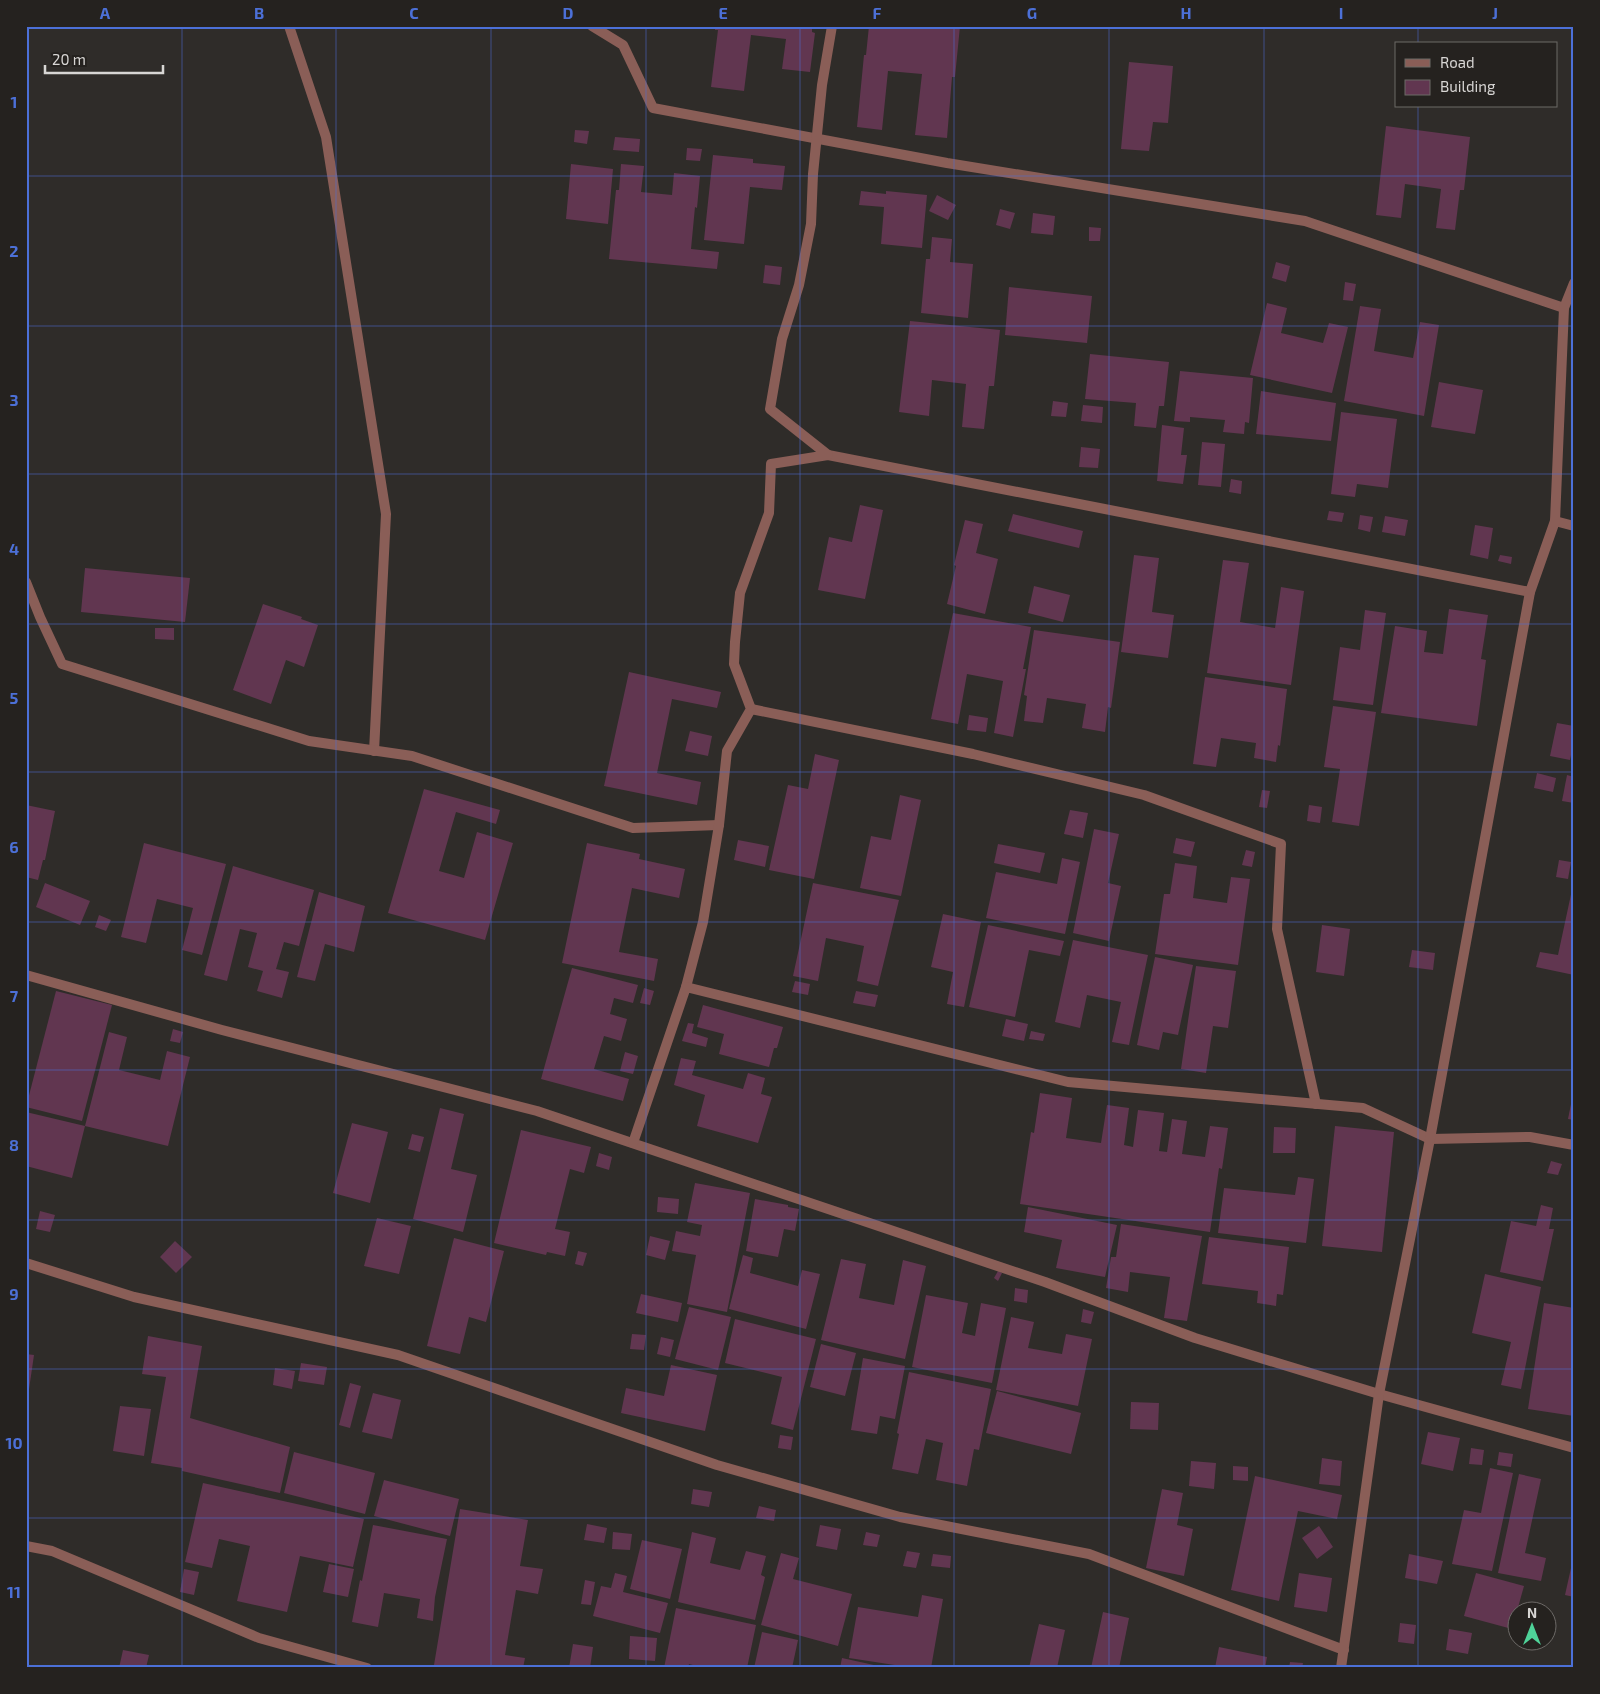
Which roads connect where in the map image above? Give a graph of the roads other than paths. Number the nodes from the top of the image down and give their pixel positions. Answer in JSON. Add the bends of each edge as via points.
{"nodes":[{"id":1,"x":289,"y":26,"type":"edge"},
{"id":2,"x":592,"y":26,"type":"edge"},
{"id":3,"x":832,"y":26,"type":"edge"},
{"id":4,"x":817,"y":138,"type":"junction"},
{"id":5,"x":1574,"y":283,"type":"edge"},
{"id":6,"x":1564,"y":308,"type":"junction"},
{"id":7,"x":828,"y":455,"type":"junction"},
{"id":8,"x":1555,"y":521,"type":"junction"},
{"id":9,"x":1574,"y":526,"type":"edge"},
{"id":10,"x":26,"y":582,"type":"edge"},
{"id":11,"x":1530,"y":592,"type":"junction"},
{"id":12,"x":751,"y":709,"type":"junction"},
{"id":13,"x":374,"y":750,"type":"junction"},
{"id":14,"x":719,"y":825,"type":"junction"},
{"id":15,"x":26,"y":976,"type":"edge"},
{"id":16,"x":686,"y":987,"type":"junction"},
{"id":17,"x":1316,"y":1104,"type":"junction"},
{"id":18,"x":1430,"y":1140,"type":"junction"},
{"id":19,"x":633,"y":1143,"type":"junction"},
{"id":20,"x":1574,"y":1145,"type":"edge"},
{"id":21,"x":26,"y":1262,"type":"edge"},
{"id":22,"x":1379,"y":1394,"type":"junction"},
{"id":23,"x":1574,"y":1448,"type":"edge"},
{"id":24,"x":26,"y":1546,"type":"edge"},
{"id":25,"x":1344,"y":1650,"type":"junction"},
{"id":26,"x":367,"y":1668,"type":"edge"},
{"id":27,"x":1341,"y":1668,"type":"edge"}],
"edges":[{"from":1,"to":13,"type":"street","via":[[326,137],[386,514]]},
{"from":2,"to":4,"type":"street","via":[[623,45],[653,108]]},
{"from":3,"to":4,"type":"street"},
{"from":4,"to":6,"type":"street","via":[[947,163],[1305,221]]},
{"from":4,"to":7,"type":"street","via":[[811,224],[799,285],[782,339],[770,409]]},
{"from":5,"to":6,"type":"street"},
{"from":6,"to":8,"type":"street"},
{"from":7,"to":11,"type":"street"},
{"from":7,"to":12,"type":"street","via":[[771,464],[768,513],[740,593],[734,642],[734,664]]},
{"from":8,"to":9,"type":"street"},
{"from":8,"to":11,"type":"street"},
{"from":10,"to":13,"type":"street","via":[[62,664],[308,741]]},
{"from":11,"to":18,"type":"street"},
{"from":12,"to":14,"type":"street","via":[[727,751]]},
{"from":12,"to":17,"type":"street","via":[[973,754],[1144,795],[1281,844],[1277,929]]},
{"from":13,"to":14,"type":"street","via":[[412,756],[633,828]]},
{"from":14,"to":16,"type":"street","via":[[703,922]]},
{"from":15,"to":19,"type":"street","via":[[537,1111]]},
{"from":16,"to":17,"type":"street","via":[[1068,1082]]},
{"from":16,"to":19,"type":"street"},
{"from":17,"to":18,"type":"street","via":[[1363,1108]]},
{"from":18,"to":20,"type":"street","via":[[1530,1137]]},
{"from":18,"to":22,"type":"street"},
{"from":19,"to":22,"type":"street","via":[[1045,1282],[1194,1338]]},
{"from":21,"to":25,"type":"street","via":[[134,1297],[398,1355],[717,1465],[900,1517],[1088,1554]]},
{"from":22,"to":23,"type":"street"},
{"from":22,"to":25,"type":"street"},
{"from":24,"to":26,"type":"street","via":[[52,1551],[259,1638]]},
{"from":25,"to":27,"type":"street"}]}
